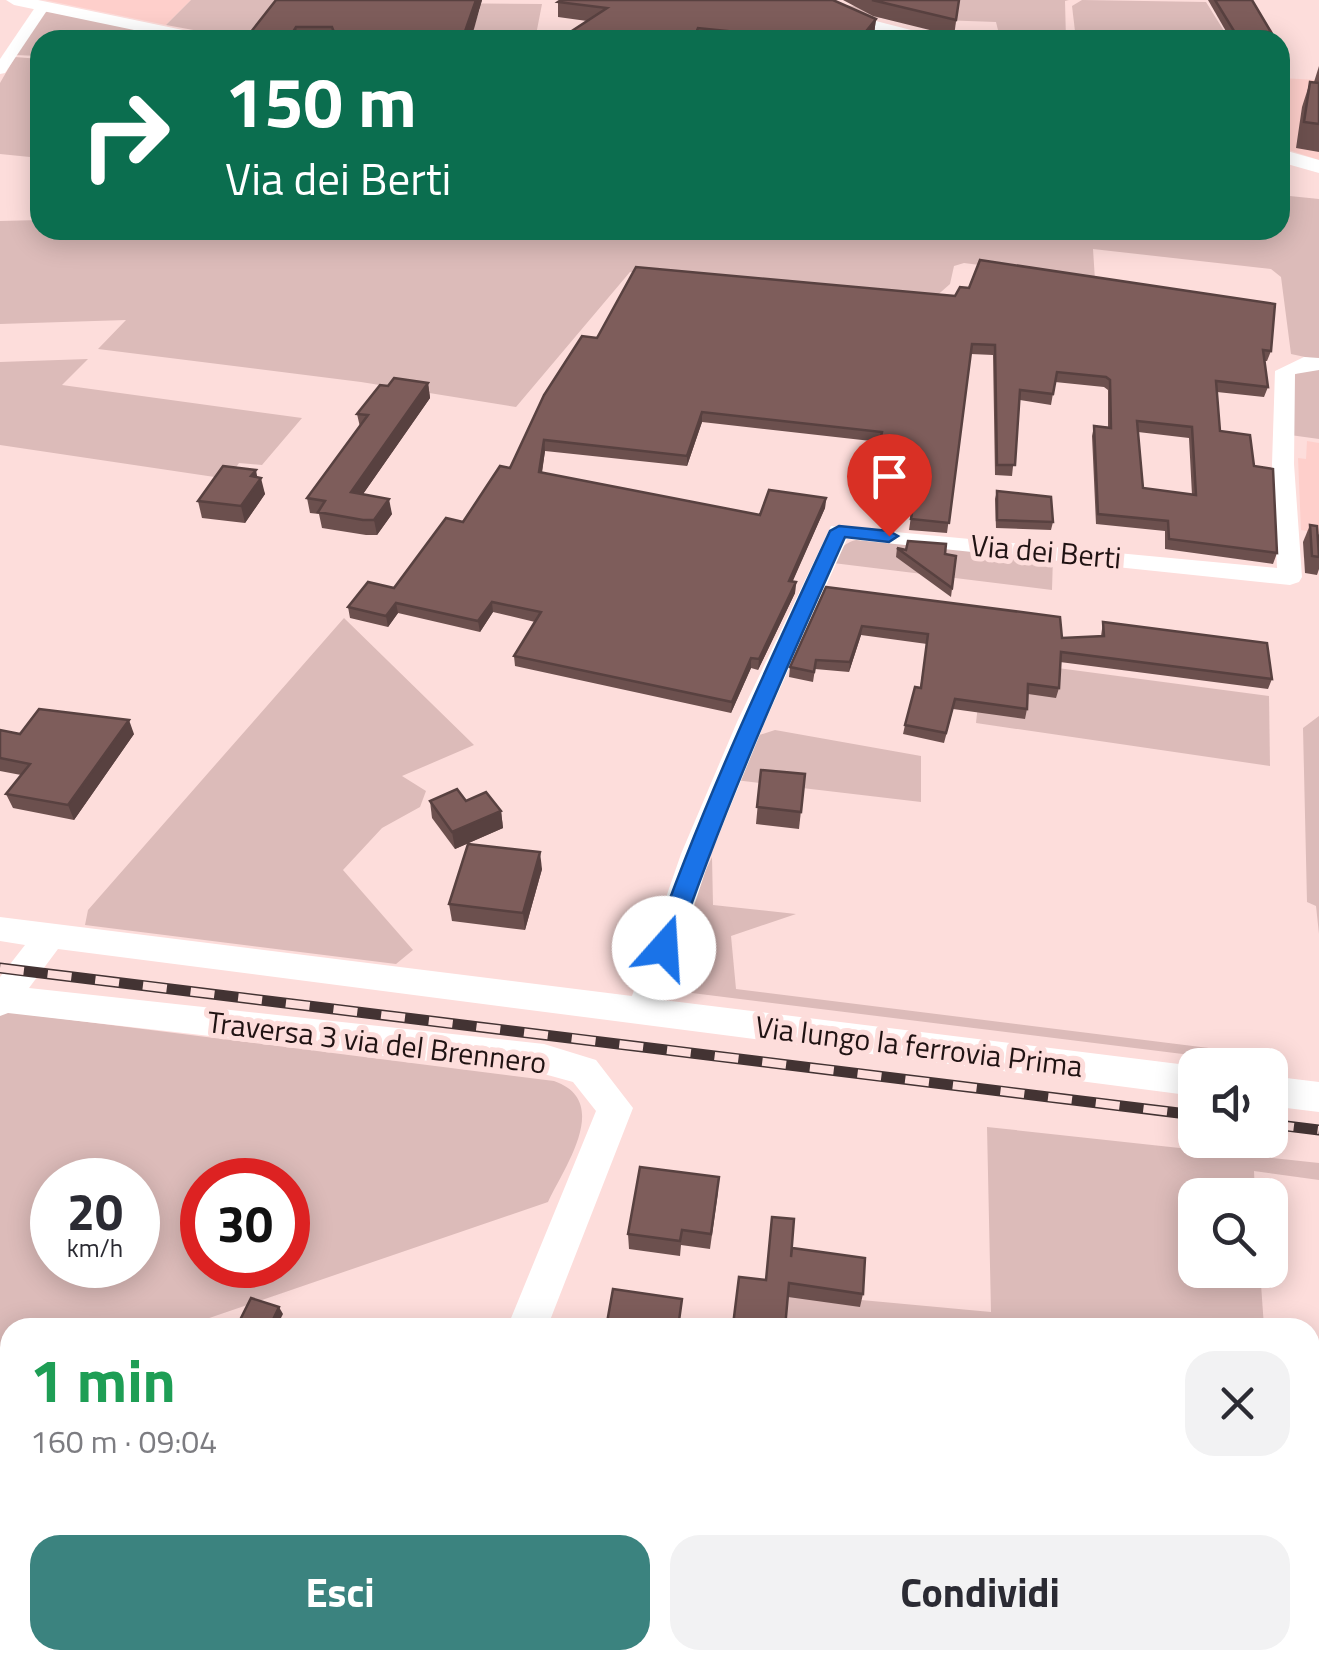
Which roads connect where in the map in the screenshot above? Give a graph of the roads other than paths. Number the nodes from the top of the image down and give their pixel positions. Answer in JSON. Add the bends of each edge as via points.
{"nodes":[{"id":1,"x":14,"y":0,"type":"edge"},
{"id":2,"x":826,"y":0,"type":"edge"},
{"id":3,"x":42,"y":6,"type":"junction"},
{"id":4,"x":159,"y":30,"type":"edge"},
{"id":5,"x":893,"y":30,"type":"edge"},
{"id":6,"x":0,"y":70,"type":"edge"},
{"id":7,"x":1290,"y":159,"type":"edge"},
{"id":8,"x":1319,"y":167,"type":"edge"},
{"id":9,"x":1319,"y":364,"type":"edge"},
{"id":10,"x":0,"y":929,"type":"edge"},
{"id":11,"x":51,"y":935,"type":"junction"},
{"id":12,"x":2,"y":1001,"type":"edge"},
{"id":13,"x":643,"y":1011,"type":"junction"},
{"id":14,"x":1178,"y":1079,"type":"edge"},
{"id":15,"x":1288,"y":1093,"type":"edge"},
{"id":16,"x":1319,"y":1097,"type":"edge"},
{"id":17,"x":531,"y":1318,"type":"edge"}],
"edges":[{"from":1,"to":3,"type":"street"},
{"from":2,"to":5,"type":"street","via":[[863,24]]},
{"from":3,"to":4,"type":"street"},
{"from":3,"to":6,"type":"street"},
{"from":7,"to":8,"type":"street"},
{"from":9,"to":13,"type":"street","name":"Via dei Berti","via":[[1285,371],[1290,577],[839,531],[696,854]]},
{"from":10,"to":11,"type":"street","name":"Via lungo la ferrovia Prima"},
{"from":11,"to":12,"type":"street"},
{"from":11,"to":13,"type":"street","name":"Via lungo la ferrovia Prima"},
{"from":12,"to":17,"type":"street","name":"Traversa 3 via del Brennero","via":[[544,1059],[584,1070],[616,1108]]},
{"from":13,"to":14,"type":"street","name":"Via lungo la ferrovia Prima"},
{"from":15,"to":16,"type":"street"}]}
